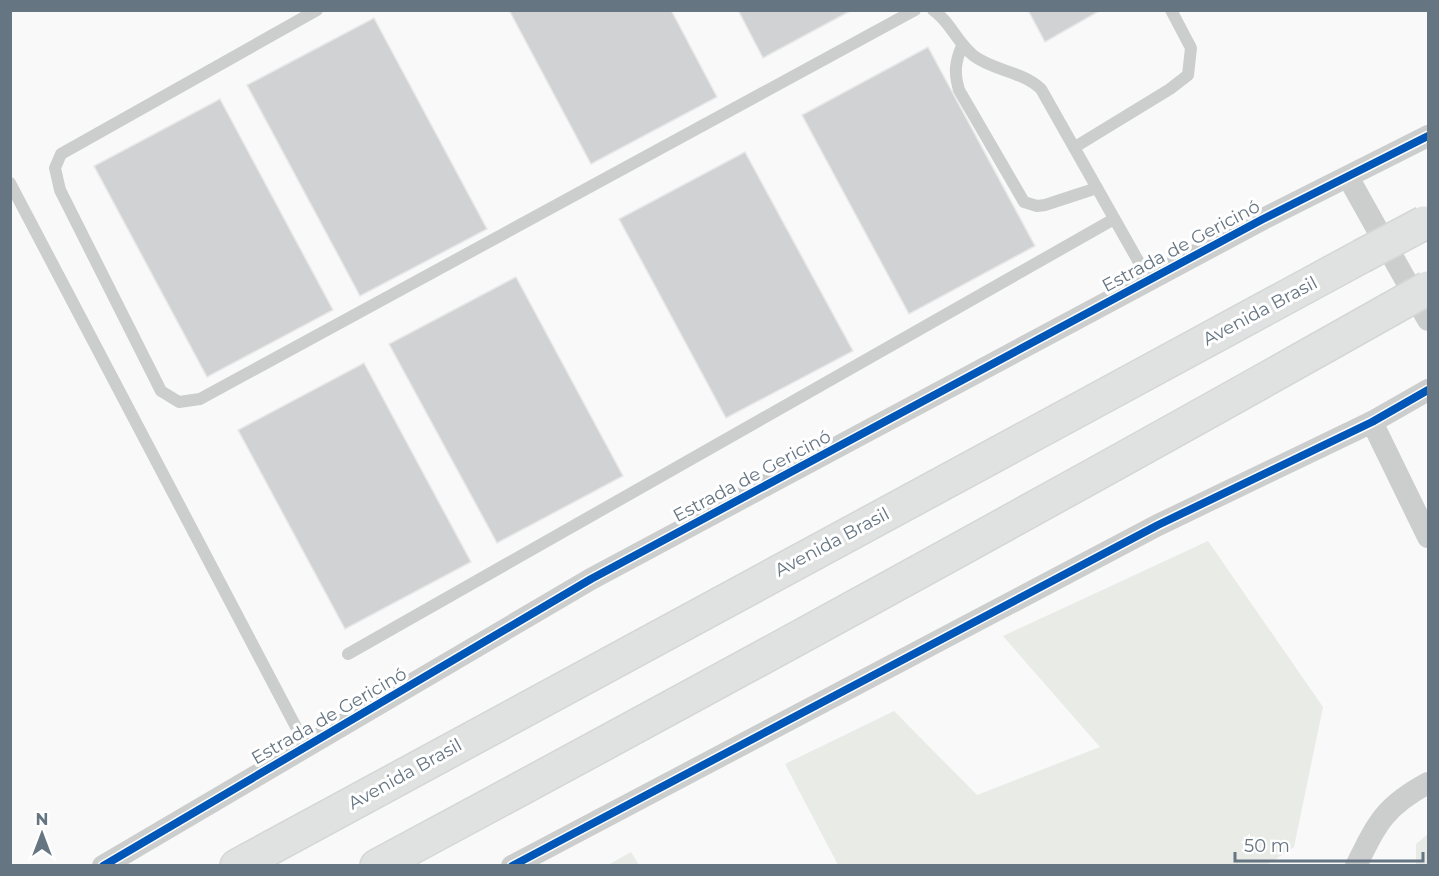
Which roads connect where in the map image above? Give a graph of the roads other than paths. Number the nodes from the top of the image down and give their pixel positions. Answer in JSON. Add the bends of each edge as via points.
{"nodes":[{"id":1,"x":316,"y":10,"type":"edge"},
{"id":2,"x":915,"y":10,"type":"edge"},
{"id":3,"x":933,"y":10,"type":"edge"},
{"id":4,"x":1171,"y":10,"type":"edge"},
{"id":5,"x":962,"y":46,"type":"junction"},
{"id":6,"x":1428,"y":136,"type":"edge"},
{"id":7,"x":1075,"y":147,"type":"junction"},
{"id":8,"x":1348,"y":177,"type":"junction"},
{"id":9,"x":10,"y":183,"type":"edge"},
{"id":10,"x":1097,"y":188,"type":"junction"},
{"id":11,"x":1114,"y":219,"type":"junction"},
{"id":12,"x":1426,"y":221,"type":"edge"},
{"id":13,"x":1149,"y":280,"type":"junction"},
{"id":14,"x":1428,"y":288,"type":"edge"},
{"id":15,"x":1428,"y":320,"type":"edge"},
{"id":16,"x":1428,"y":390,"type":"edge"},
{"id":17,"x":1372,"y":422,"type":"junction"},
{"id":18,"x":1428,"y":537,"type":"edge"},
{"id":19,"x":348,"y":654,"type":"dead end"},
{"id":20,"x":306,"y":746,"type":"junction"},
{"id":21,"x":1428,"y":783,"type":"edge"},
{"id":22,"x":103,"y":866,"type":"edge"},
{"id":23,"x":237,"y":866,"type":"edge"},
{"id":24,"x":376,"y":866,"type":"edge"},
{"id":25,"x":512,"y":866,"type":"edge"},
{"id":26,"x":1356,"y":866,"type":"edge"}],
"edges":[{"from":1,"to":2,"type":"lane","via":[[61,154],[55,168],[60,190],[161,391],[178,402],[200,399]]},
{"from":3,"to":5,"type":"lane"},
{"from":4,"to":7,"type":"lane","via":[[1191,48],[1188,75]]},
{"from":5,"to":7,"type":"lane","via":[[1041,89]]},
{"from":5,"to":10,"type":"lane","via":[[954,74],[959,90],[1024,202],[1045,205]]},
{"from":6,"to":8,"type":"street","name":"Estrada de Gericinó"},
{"from":7,"to":10,"type":"lane"},
{"from":8,"to":13,"type":"street","name":"Estrada de Gericinó"},
{"from":8,"to":15,"type":"street"},
{"from":9,"to":20,"type":"lane"},
{"from":10,"to":11,"type":"lane"},
{"from":11,"to":13,"type":"lane"},
{"from":11,"to":19,"type":"lane"},
{"from":12,"to":23,"type":"highway","name":"Avenida Brasil","bridge":true},
{"from":13,"to":20,"type":"street","name":"Estrada de Gericinó","via":[[591,579]]},
{"from":14,"to":24,"type":"highway","bridge":true},
{"from":16,"to":17,"type":"street"},
{"from":17,"to":18,"type":"street"},
{"from":17,"to":25,"type":"street","via":[[1158,525]]},
{"from":20,"to":22,"type":"street","name":"Estrada de Gericinó"},
{"from":21,"to":26,"type":"street","via":[[1395,803],[1375,826]]}]}
